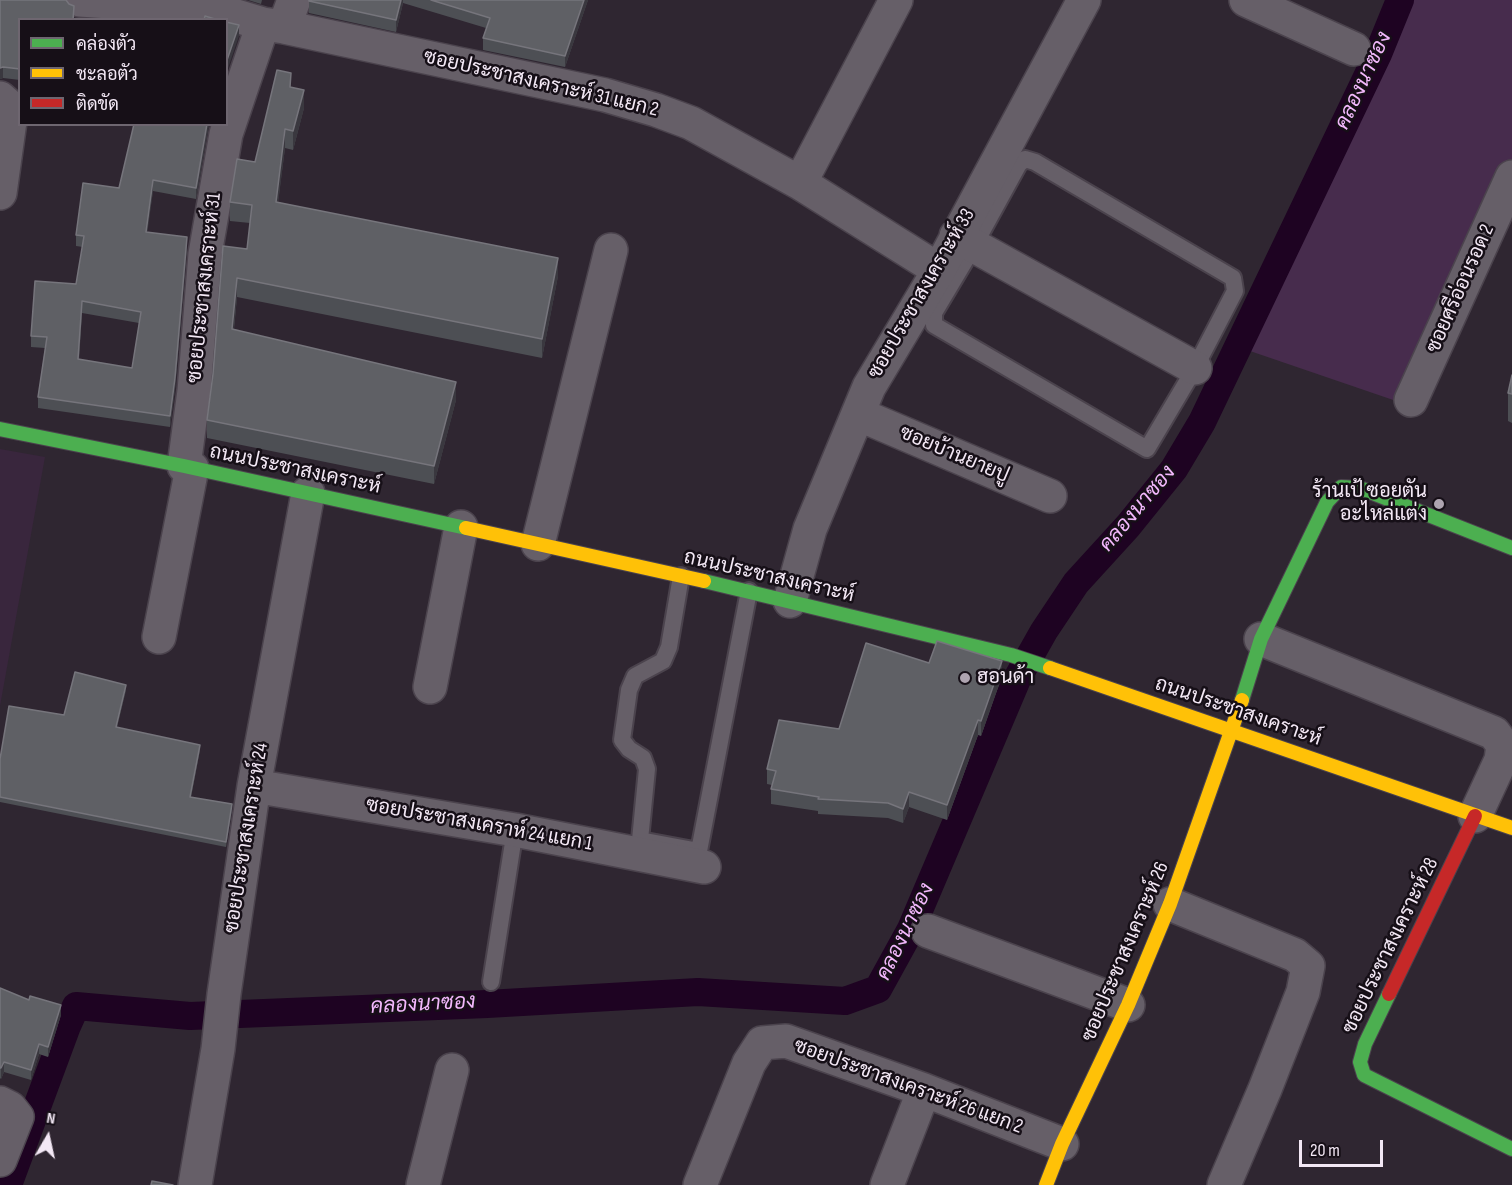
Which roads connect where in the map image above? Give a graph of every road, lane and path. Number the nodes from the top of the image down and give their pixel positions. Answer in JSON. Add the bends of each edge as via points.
{"nodes":[{"id":1,"x":80,"y":0,"type":"edge"},
{"id":2,"x":896,"y":0,"type":"edge"},
{"id":3,"x":1083,"y":0,"type":"edge"},
{"id":4,"x":1246,"y":0,"type":"edge"},
{"id":5,"x":280,"y":17,"type":"edge"},
{"id":6,"x":1354,"y":49,"type":"dead end"},
{"id":7,"x":0,"y":98,"type":"edge"},
{"id":8,"x":1512,"y":177,"type":"edge"},
{"id":9,"x":800,"y":183,"type":"junction"},
{"id":10,"x":0,"y":193,"type":"edge"},
{"id":11,"x":965,"y":241,"type":"junction"},
{"id":12,"x":611,"y":250,"type":"dead end"},
{"id":13,"x":939,"y":270,"type":"junction"},
{"id":14,"x":1195,"y":368,"type":"junction"},
{"id":15,"x":1411,"y":400,"type":"dead end"},
{"id":16,"x":858,"y":414,"type":"junction"},
{"id":17,"x":0,"y":429,"type":"edge"},
{"id":18,"x":188,"y":467,"type":"junction"},
{"id":19,"x":308,"y":493,"type":"junction"},
{"id":20,"x":1050,"y":496,"type":"dead end"},
{"id":21,"x":461,"y":527,"type":"junction"},
{"id":22,"x":538,"y":544,"type":"junction"},
{"id":23,"x":1512,"y":548,"type":"edge"},
{"id":24,"x":681,"y":576,"type":"junction"},
{"id":25,"x":749,"y":591,"type":"junction"},
{"id":26,"x":790,"y":601,"type":"junction"},
{"id":27,"x":159,"y":637,"type":"dead end"},
{"id":28,"x":1261,"y":639,"type":"junction"},
{"id":29,"x":430,"y":687,"type":"dead end"},
{"id":30,"x":1232,"y":731,"type":"junction"},
{"id":31,"x":254,"y":786,"type":"junction"},
{"id":32,"x":1475,"y":816,"type":"junction"},
{"id":33,"x":1512,"y":828,"type":"edge"},
{"id":34,"x":515,"y":830,"type":"junction"},
{"id":35,"x":704,"y":867,"type":"dead end"},
{"id":36,"x":1170,"y":904,"type":"junction"},
{"id":37,"x":928,"y":931,"type":"dead end"},
{"id":38,"x":491,"y":982,"type":"dead end"},
{"id":39,"x":1128,"y":1005,"type":"junction"},
{"id":40,"x":452,"y":1071,"type":"dead end"},
{"id":41,"x":924,"y":1090,"type":"junction"},
{"id":42,"x":0,"y":1103,"type":"edge"},
{"id":43,"x":1062,"y":1144,"type":"junction"},
{"id":44,"x":1512,"y":1149,"type":"edge"},
{"id":45,"x":0,"y":1160,"type":"edge"},
{"id":46,"x":195,"y":1185,"type":"edge"},
{"id":47,"x":423,"y":1185,"type":"edge"},
{"id":48,"x":700,"y":1185,"type":"edge"},
{"id":49,"x":887,"y":1185,"type":"edge"},
{"id":50,"x":1046,"y":1185,"type":"edge"},
{"id":51,"x":1224,"y":1185,"type":"edge"}],
"edges":[{"from":1,"to":5,"type":"street","name":"ซอยประชาสงเคราะห์ 31 แยก 2"},
{"from":2,"to":9,"type":"street"},
{"from":3,"to":11,"type":"street","name":"ซอยประชาสงเคราะห์ 33"},
{"from":4,"to":6,"type":"street"},
{"from":5,"to":9,"type":"street","name":"ซอยประชาสงเคราะห์ 31 แยก 2","via":[[656,110],[692,123]]},
{"from":5,"to":18,"type":"street","name":"ซอยประชาสงเคราะห์ 31","via":[[226,134],[205,254]]},
{"from":7,"to":10,"type":"street","via":[[12,114]]},
{"from":8,"to":15,"type":"street","name":"ซอยศรีอ่อนรอด 2"},
{"from":9,"to":13,"type":"street","name":"ซอยประชาสงเคราะห์ 31 แยก 2"},
{"from":11,"to":13,"type":"street","name":"ซอยประชาสงเคราะห์ 33"},
{"from":11,"to":14,"type":"street"},
{"from":11,"to":14,"type":"lane","via":[[934,313],[934,325],[1147,449]]},
{"from":11,"to":14,"type":"lane","via":[[1019,164],[1025,159],[1035,162],[1233,278],[1235,291]]},
{"from":12,"to":22,"type":"street"},
{"from":13,"to":16,"type":"street","name":"ซอยประชาสงเคราะห์ 33","via":[[869,387]]},
{"from":16,"to":20,"type":"street","name":"ซอยบ้านยายปู"},
{"from":16,"to":26,"type":"street","name":"ซอยประชาสงเคราะห์ 33","via":[[810,529]]},
{"from":17,"to":18,"type":"main road","name":"ถนนประชาสงเคราะห์"},
{"from":18,"to":19,"type":"main road","name":"ถนนประชาสงเคราะห์"},
{"from":18,"to":27,"type":"street","name":"ซอยประชาสงเคราะห์ 31"},
{"from":19,"to":21,"type":"main road","name":"ถนนประชาสงเคราะห์"},
{"from":19,"to":31,"type":"street","name":"ซอยประชาสงเคราะห์ 24"},
{"from":21,"to":22,"type":"main road","name":"ถนนประชาสงเคราะห์"},
{"from":21,"to":29,"type":"street"},
{"from":22,"to":24,"type":"main road","name":"ถนนประชาสงเคราะห์"},
{"from":23,"to":28,"type":"main road","name":"ซอยประชาสงเคราะห์ 26","via":[[1360,488],[1341,487],[1327,502]]},
{"from":24,"to":25,"type":"main road","name":"ถนนประชาสงเคราะห์"},
{"from":24,"to":25,"type":"lane","via":[[663,661],[635,676],[629,690],[622,740],[643,758],[647,769],[639,840],[699,851]]},
{"from":25,"to":26,"type":"main road","name":"ถนนประชาสงเคราะห์"},
{"from":26,"to":30,"type":"main road","name":"ถนนประชาสงเคราะห์","via":[[1011,655]]},
{"from":28,"to":30,"type":"main road","name":"ซอยประชาสงเคราะห์ 26"},
{"from":28,"to":32,"type":"street","via":[[1494,733],[1503,745],[1501,760]]},
{"from":30,"to":32,"type":"main road","name":"ถนนประชาสงเคราะห์"},
{"from":30,"to":36,"type":"main road","name":"ซอยประชาสงเคราะห์ 26"},
{"from":31,"to":34,"type":"street","name":"ซอยประชาสงเคราห์ 24 แยก 1"},
{"from":31,"to":46,"type":"street","name":"ซอยประชาสงเคราะห์ 24"},
{"from":32,"to":33,"type":"main road","name":"ถนนประชาสงเคราะห์"},
{"from":32,"to":44,"type":"main road","name":"ซอยประชาสงเคราะห์ 28","via":[[1365,1044],[1360,1062],[1364,1075]]},
{"from":34,"to":35,"type":"street","name":"ซอยประชาสงเคราห์ 24 แยก 1"},
{"from":34,"to":38,"type":"lane"},
{"from":36,"to":39,"type":"main road","name":"ซอยประชาสงเคราะห์ 26"},
{"from":36,"to":51,"type":"street","via":[[1295,955],[1308,966],[1303,992]]},
{"from":37,"to":39,"type":"street"},
{"from":39,"to":43,"type":"main road","name":"ซอยประชาสงเคราะห์ 26"},
{"from":40,"to":47,"type":"street"},
{"from":41,"to":43,"type":"street","name":"ซอยประชาสงเคราะห์ 26 แยก 2"},
{"from":41,"to":48,"type":"street","name":"ซอยประชาสงเคราะห์ 26 แยก 2","via":[[786,1041],[762,1043],[749,1063]]},
{"from":41,"to":49,"type":"street"},
{"from":42,"to":45,"type":"street","via":[[17,1117]]},
{"from":43,"to":50,"type":"main road","name":"ซอยประชาสงเคราะห์ 26"}]}
